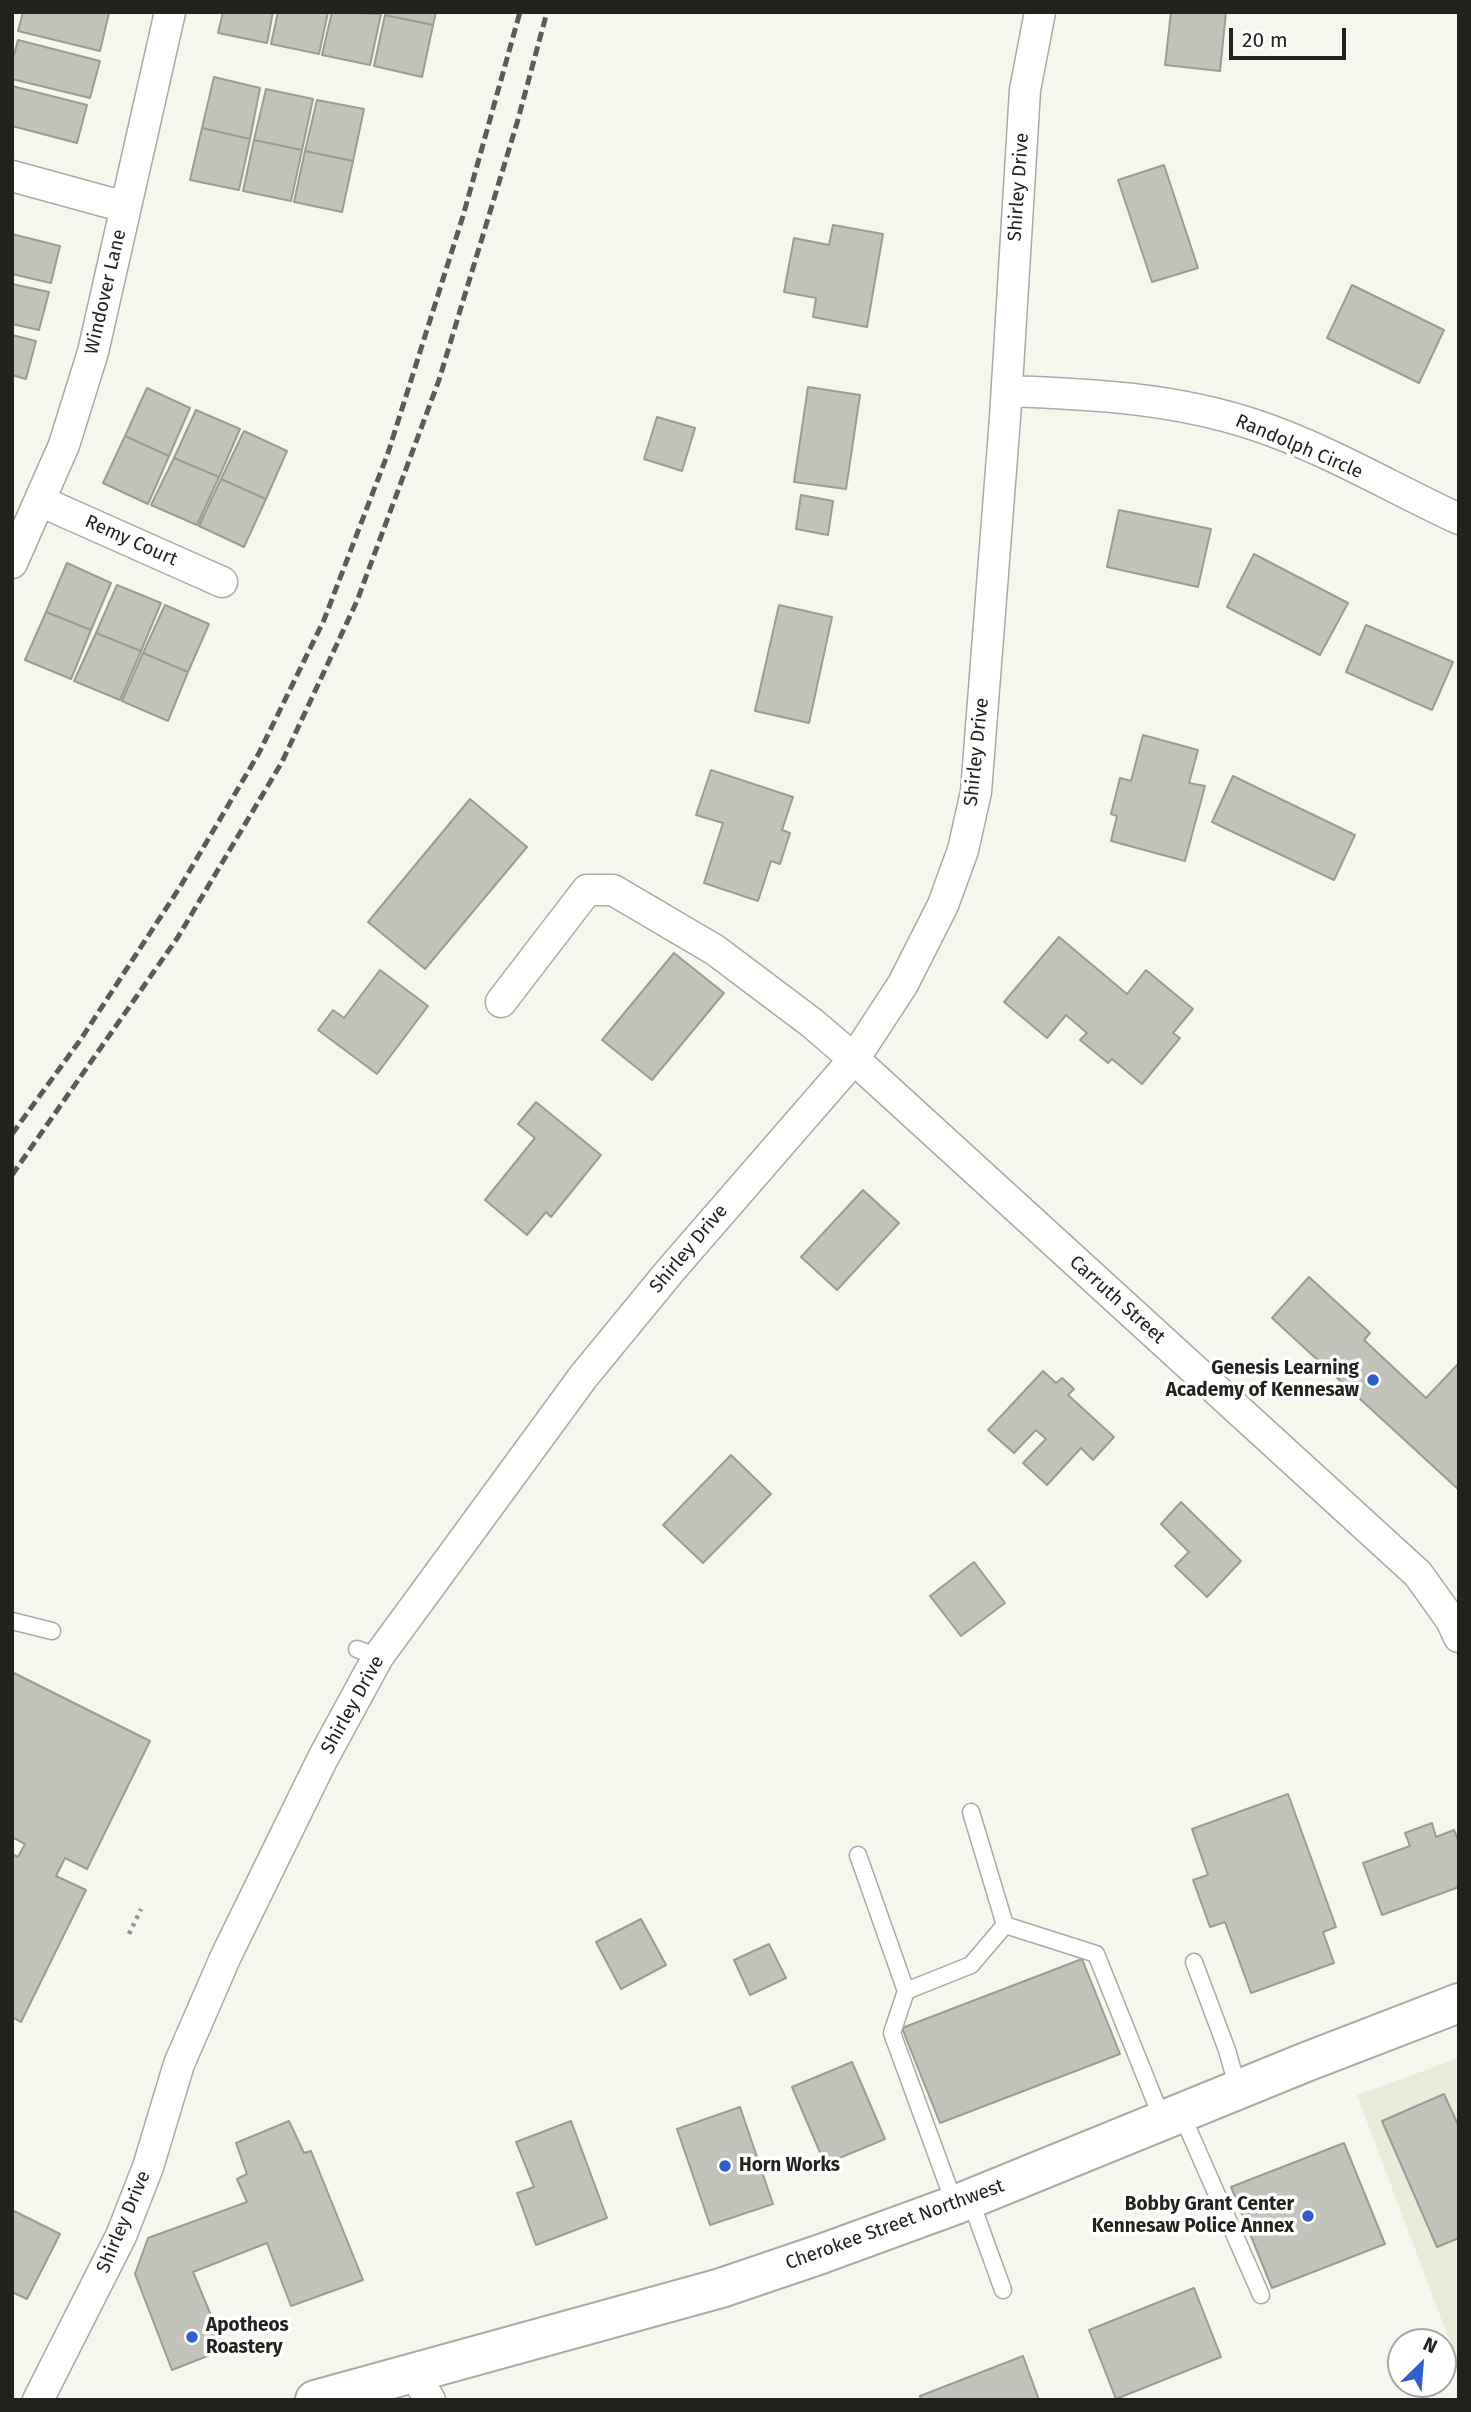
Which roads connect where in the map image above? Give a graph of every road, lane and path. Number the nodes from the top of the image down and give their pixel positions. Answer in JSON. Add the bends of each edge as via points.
{"nodes":[{"id":1,"x":170,"y":12,"type":"edge"},
{"id":2,"x":1040,"y":12,"type":"edge"},
{"id":3,"x":12,"y":176,"type":"edge"},
{"id":4,"x":125,"y":207,"type":"junction"},
{"id":5,"x":1007,"y":391,"type":"junction"},
{"id":6,"x":40,"y":501,"type":"junction"},
{"id":7,"x":1459,"y":519,"type":"edge"},
{"id":8,"x":12,"y":563,"type":"edge"},
{"id":9,"x":222,"y":582,"type":"dead end"},
{"id":10,"x":501,"y":1002,"type":"dead end"},
{"id":11,"x":854,"y":1059,"type":"junction"},
{"id":12,"x":12,"y":1622,"type":"edge"},
{"id":13,"x":52,"y":1631,"type":"dead end"},
{"id":14,"x":1459,"y":1637,"type":"edge"},
{"id":15,"x":971,"y":1812,"type":"dead end"},
{"id":16,"x":858,"y":1855,"type":"dead end"},
{"id":17,"x":142,"y":1909,"type":"dead end"},
{"id":18,"x":1005,"y":1925,"type":"junction"},
{"id":19,"x":129,"y":1934,"type":"dead end"},
{"id":20,"x":1194,"y":1962,"type":"dead end"},
{"id":21,"x":906,"y":1991,"type":"junction"},
{"id":22,"x":1459,"y":2003,"type":"edge"},
{"id":23,"x":1238,"y":2089,"type":"junction"},
{"id":24,"x":1172,"y":2117,"type":"junction"},
{"id":25,"x":962,"y":2202,"type":"junction"},
{"id":26,"x":1003,"y":2290,"type":"dead end"},
{"id":27,"x":1261,"y":2295,"type":"dead end"},
{"id":28,"x":421,"y":2386,"type":"edge"},
{"id":29,"x":38,"y":2400,"type":"edge"},
{"id":30,"x":315,"y":2400,"type":"edge"}],
"edges":[{"from":1,"to":4,"type":"street","name":"Windover Lane"},
{"from":2,"to":5,"type":"street","name":"Shirley Drive","via":[[1025,90]]},
{"from":3,"to":4,"type":"street"},
{"from":4,"to":6,"type":"street","name":"Windover Lane","via":[[93,352],[64,445]]},
{"from":5,"to":7,"type":"street","name":"Randolph Circle","via":[[1127,397],[1256,425]]},
{"from":5,"to":11,"type":"street","name":"Shirley Drive","via":[[976,792],[963,850],[943,905],[903,984]]},
{"from":6,"to":8,"type":"street","name":"Windover Lane"},
{"from":6,"to":9,"type":"street","name":"Remy Court"},
{"from":10,"to":11,"type":"street","name":"Carruth Street","via":[[587,890],[613,890],[716,950]]},
{"from":11,"to":14,"type":"street","name":"Carruth Street","via":[[1418,1574]]},
{"from":11,"to":29,"type":"street","name":"Shirley Drive","via":[[583,1377],[367,1653],[315,1756],[184,2052],[121,2236]]},
{"from":12,"to":13,"type":"lane"},
{"from":15,"to":18,"type":"lane"},
{"from":16,"to":21,"type":"lane"},
{"from":17,"to":19,"type":"path"},
{"from":18,"to":21,"type":"lane","via":[[971,1965]]},
{"from":18,"to":24,"type":"lane","via":[[1096,1954]]},
{"from":20,"to":23,"type":"lane"},
{"from":21,"to":25,"type":"lane","via":[[892,2033]]},
{"from":22,"to":23,"type":"main road","name":"Cherokee Street Northwest"},
{"from":23,"to":24,"type":"main road","name":"Cherokee Street Northwest"},
{"from":24,"to":25,"type":"main road","name":"Cherokee Street Northwest"},
{"from":24,"to":27,"type":"lane"},
{"from":25,"to":26,"type":"lane"},
{"from":25,"to":28,"type":"main road","name":"Cherokee Street Northwest","via":[[821,2254]]},
{"from":28,"to":30,"type":"main road","name":"Cherokee Street Northwest"}]}
